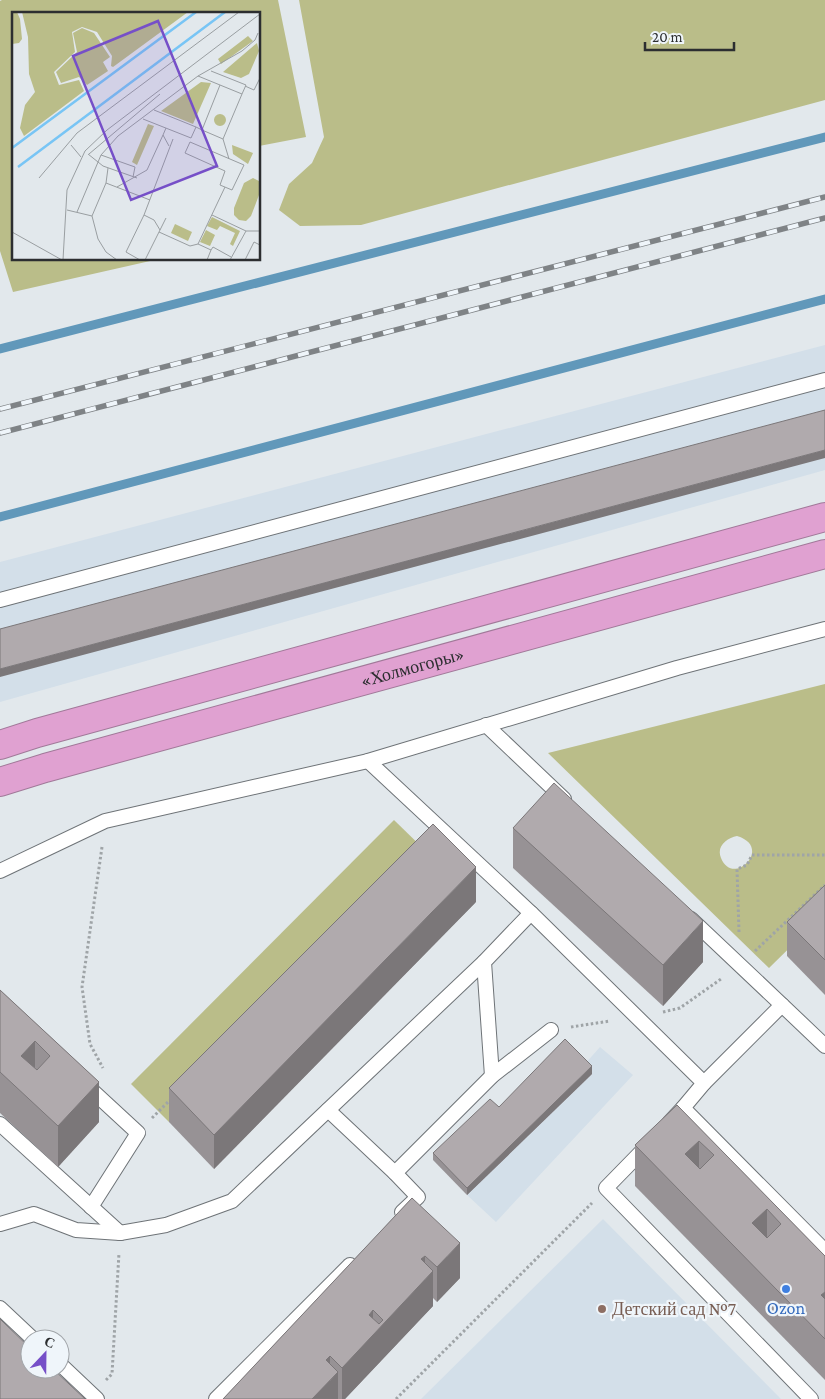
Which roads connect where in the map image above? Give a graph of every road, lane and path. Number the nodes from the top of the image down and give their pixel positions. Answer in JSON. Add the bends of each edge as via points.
{"nodes":[{"id":1,"x":825,"y":380,"type":"edge"},
{"id":2,"x":825,"y":517,"type":"edge"},
{"id":3,"x":825,"y":554,"type":"edge"},
{"id":4,"x":0,"y":600,"type":"edge"},
{"id":5,"x":825,"y":628,"type":"edge"},
{"id":6,"x":486,"y":725,"type":"junction"},
{"id":7,"x":0,"y":745,"type":"edge"},
{"id":8,"x":368,"y":761,"type":"junction"},
{"id":9,"x":0,"y":782,"type":"edge"},
{"id":10,"x":573,"y":808,"type":"edge"},
{"id":11,"x":105,"y":821,"type":"junction"},
{"id":12,"x":825,"y":855,"type":"edge"},
{"id":13,"x":0,"y":870,"type":"edge"},
{"id":14,"x":825,"y":884,"type":"edge"},
{"id":15,"x":682,"y":910,"type":"edge"},
{"id":16,"x":531,"y":913,"type":"junction"},
{"id":17,"x":484,"y":962,"type":"junction"},
{"id":18,"x":740,"y":965,"type":"junction"},
{"id":19,"x":782,"y":1005,"type":"junction"},
{"id":20,"x":637,"y":1016,"type":"junction"},
{"id":21,"x":551,"y":1030,"type":"joint"},
{"id":22,"x":825,"y":1046,"type":"edge"},
{"id":23,"x":103,"y":1068,"type":"dead end"},
{"id":24,"x":73,"y":1073,"type":"edge"},
{"id":25,"x":492,"y":1076,"type":"junction"},
{"id":26,"x":704,"y":1083,"type":"junction"},
{"id":27,"x":173,"y":1097,"type":"edge"},
{"id":28,"x":684,"y":1108,"type":"junction"},
{"id":29,"x":328,"y":1110,"type":"junction"},
{"id":30,"x":0,"y":1124,"type":"edge"},
{"id":31,"x":138,"y":1132,"type":"junction"},
{"id":32,"x":394,"y":1173,"type":"junction"},
{"id":33,"x":606,"y":1188,"type":"junction"},
{"id":34,"x":91,"y":1206,"type":"junction"},
{"id":35,"x":0,"y":1224,"type":"edge"},
{"id":36,"x":390,"y":1225,"type":"edge"},
{"id":37,"x":120,"y":1233,"type":"junction"},
{"id":38,"x":825,"y":1251,"type":"edge"},
{"id":39,"x":362,"y":1252,"type":"edge"},
{"id":40,"x":0,"y":1308,"type":"edge"},
{"id":41,"x":22,"y":1329,"type":"edge"},
{"id":42,"x":70,"y":1373,"type":"edge"},
{"id":43,"x":95,"y":1397,"type":"edge"},
{"id":44,"x":216,"y":1399,"type":"edge"},
{"id":45,"x":396,"y":1399,"type":"edge"},
{"id":46,"x":811,"y":1399,"type":"edge"}],
"edges":[{"from":1,"to":4,"type":"lane"},
{"from":2,"to":7,"type":"highway","name":"«Холмогоры»"},
{"from":3,"to":9,"type":"highway","name":"«Холмогоры»"},
{"from":5,"to":6,"type":"lane"},
{"from":6,"to":8,"type":"lane"},
{"from":6,"to":10,"type":"lane"},
{"from":8,"to":11,"type":"lane"},
{"from":8,"to":16,"type":"lane"},
{"from":11,"to":13,"type":"lane"},
{"from":11,"to":23,"type":"path","via":[[82,987],[90,1044]]},
{"from":12,"to":18,"type":"path","via":[[752,855],[747,864],[737,869]]},
{"from":14,"to":18,"type":"path"},
{"from":15,"to":18,"type":"lane"},
{"from":16,"to":17,"type":"lane"},
{"from":16,"to":20,"type":"lane"},
{"from":17,"to":25,"type":"lane"},
{"from":17,"to":29,"type":"lane"},
{"from":18,"to":19,"type":"lane"},
{"from":18,"to":20,"type":"path","via":[[680,1008]]},
{"from":19,"to":22,"type":"lane"},
{"from":19,"to":26,"type":"lane"},
{"from":20,"to":21,"type":"path"},
{"from":20,"to":26,"type":"lane"},
{"from":21,"to":25,"type":"lane"},
{"from":24,"to":31,"type":"lane"},
{"from":25,"to":32,"type":"lane"},
{"from":26,"to":28,"type":"lane"},
{"from":27,"to":31,"type":"path"},
{"from":28,"to":33,"type":"lane"},
{"from":28,"to":38,"type":"lane"},
{"from":29,"to":32,"type":"lane"},
{"from":29,"to":37,"type":"lane","via":[[232,1201],[166,1225]]},
{"from":30,"to":34,"type":"lane"},
{"from":31,"to":34,"type":"lane"},
{"from":32,"to":36,"type":"lane","via":[[418,1197]]},
{"from":33,"to":45,"type":"path"},
{"from":33,"to":46,"type":"lane"},
{"from":34,"to":37,"type":"lane"},
{"from":35,"to":37,"type":"lane","via":[[34,1214],[76,1230]]},
{"from":37,"to":43,"type":"path","via":[[112,1374]]},
{"from":39,"to":44,"type":"lane"},
{"from":40,"to":41,"type":"lane"},
{"from":42,"to":43,"type":"lane"}]}
